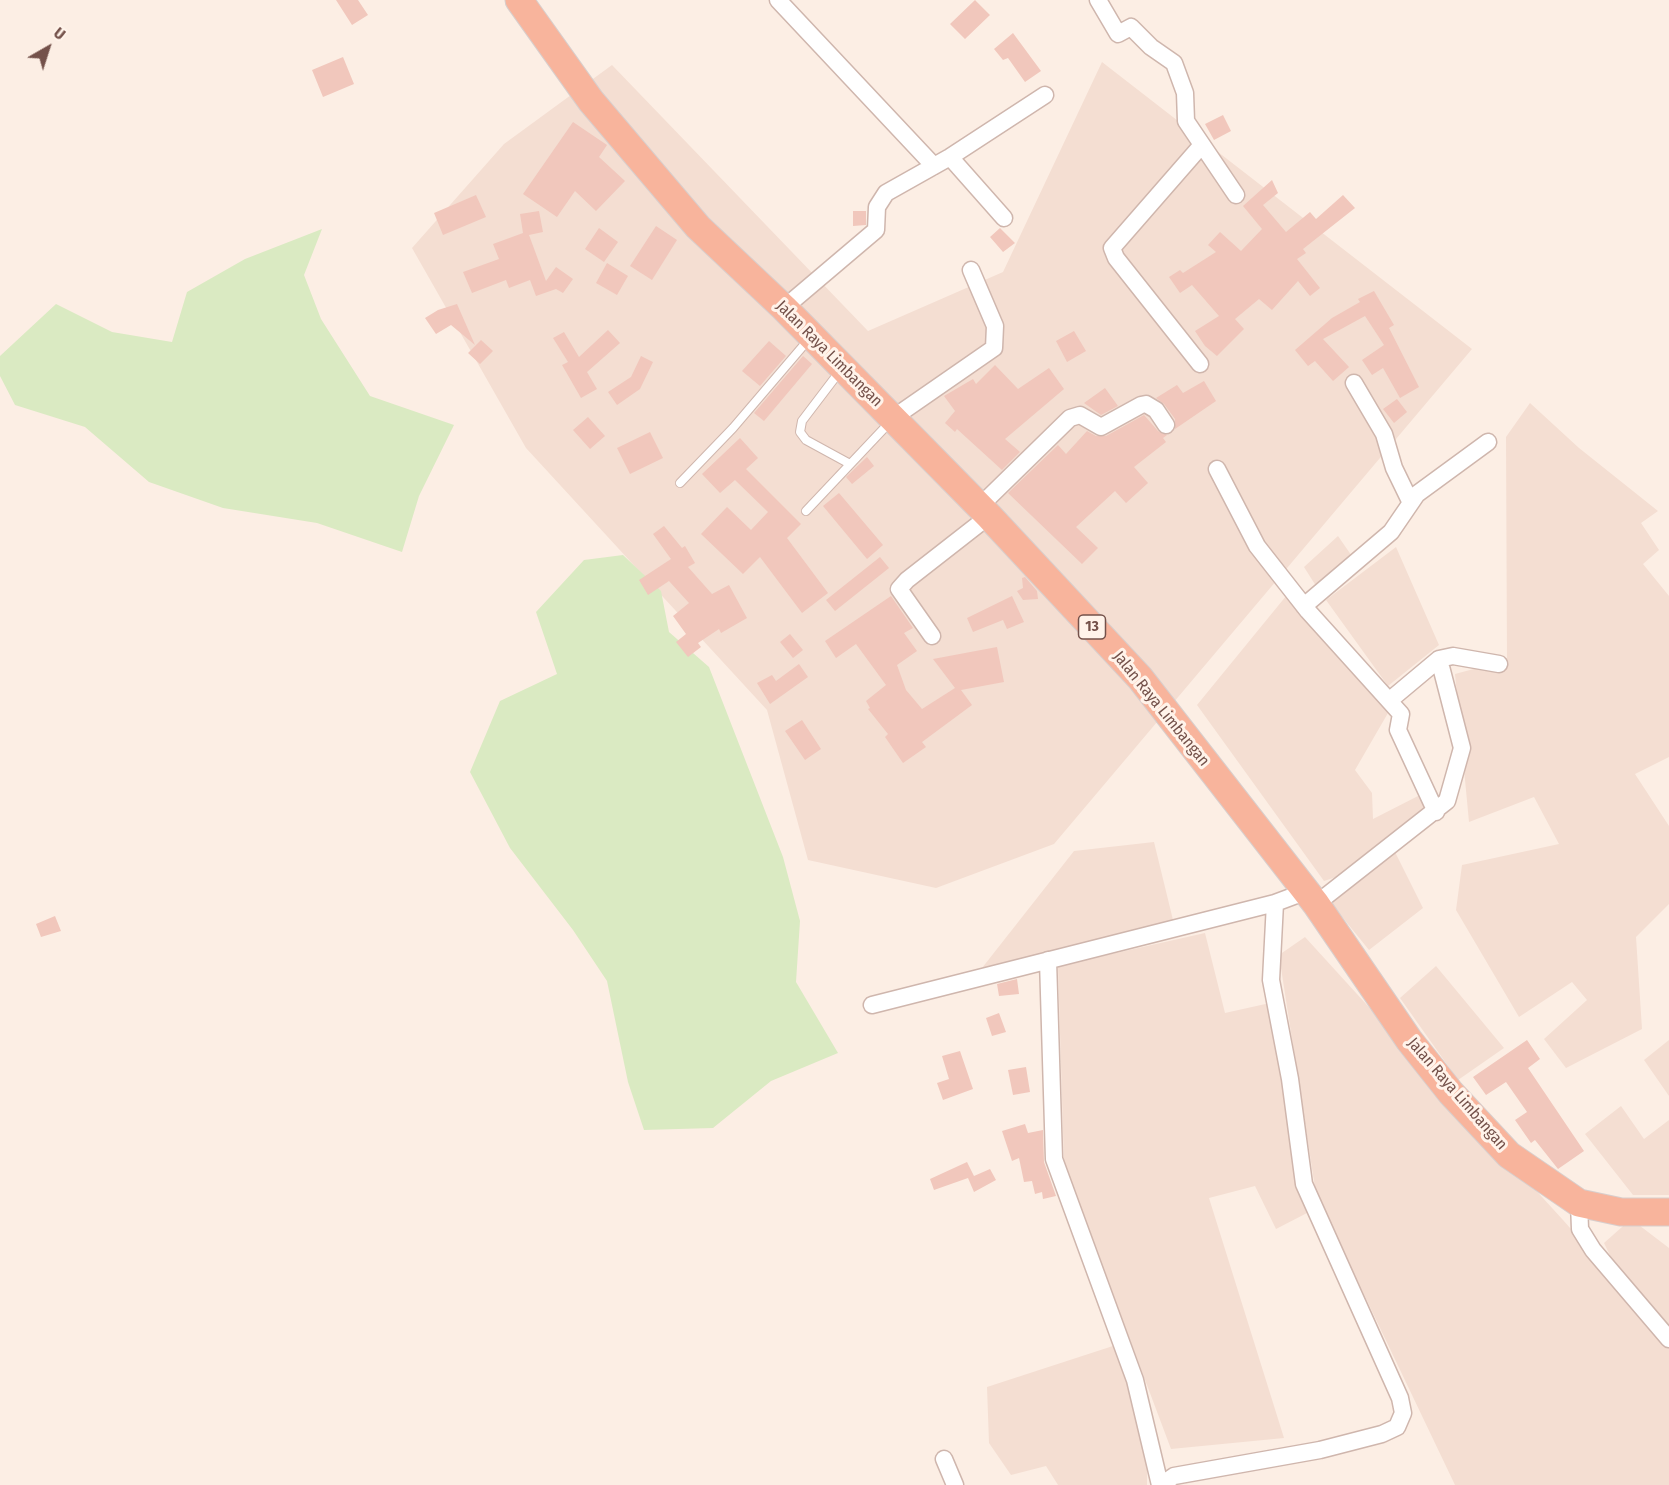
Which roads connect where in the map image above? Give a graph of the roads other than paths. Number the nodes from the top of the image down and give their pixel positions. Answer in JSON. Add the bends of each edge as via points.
{"nodes":[{"id":1,"x":519,"y":0,"type":"edge"},
{"id":2,"x":778,"y":0,"type":"edge"},
{"id":3,"x":1098,"y":0,"type":"edge"},
{"id":4,"x":1045,"y":95,"type":"dead end"},
{"id":5,"x":1201,"y":146,"type":"junction"},
{"id":6,"x":950,"y":157,"type":"junction"},
{"id":7,"x":934,"y":166,"type":"junction"},
{"id":8,"x":1236,"y":195,"type":"dead end"},
{"id":9,"x":1004,"y":218,"type":"dead end"},
{"id":10,"x":971,"y":270,"type":"dead end"},
{"id":11,"x":784,"y":308,"type":"junction"},
{"id":12,"x":811,"y":336,"type":"junction"},
{"id":13,"x":1200,"y":364,"type":"dead end"},
{"id":14,"x":842,"y":368,"type":"junction"},
{"id":15,"x":1354,"y":383,"type":"dead end"},
{"id":16,"x":893,"y":418,"type":"junction"},
{"id":17,"x":1166,"y":425,"type":"dead end"},
{"id":18,"x":1488,"y":442,"type":"dead end"},
{"id":19,"x":850,"y":464,"type":"junction"},
{"id":20,"x":1217,"y":469,"type":"dead end"},
{"id":21,"x":680,"y":483,"type":"dead end"},
{"id":22,"x":1410,"y":501,"type":"junction"},
{"id":23,"x":806,"y":511,"type":"dead end"},
{"id":24,"x":984,"y":511,"type":"junction"},
{"id":25,"x":1304,"y":606,"type":"junction"},
{"id":26,"x":932,"y":636,"type":"dead end"},
{"id":27,"x":1439,"y":658,"type":"junction"},
{"id":28,"x":1499,"y":664,"type":"dead end"},
{"id":29,"x":1390,"y":700,"type":"junction"},
{"id":30,"x":1436,"y":812,"type":"junction"},
{"id":31,"x":1312,"y":897,"type":"junction"},
{"id":32,"x":1275,"y":903,"type":"junction"},
{"id":33,"x":1048,"y":960,"type":"junction"},
{"id":34,"x":872,"y":1005,"type":"dead end"},
{"id":35,"x":1579,"y":1203,"type":"junction"},
{"id":36,"x":1669,"y":1212,"type":"edge"},
{"id":37,"x":1669,"y":1339,"type":"edge"},
{"id":38,"x":944,"y":1459,"type":"dead end"},
{"id":39,"x":955,"y":1485,"type":"edge"},
{"id":40,"x":1161,"y":1485,"type":"edge"}],
"edges":[{"from":1,"to":11,"type":"highway","name":"Jalan Raya Limbangan","number":"13","via":[[591,101],[698,227]]},
{"from":2,"to":7,"type":"street"},
{"from":3,"to":5,"type":"street","via":[[1118,34],[1131,27],[1174,63],[1185,93],[1185,119]]},
{"from":4,"to":6,"type":"street"},
{"from":5,"to":8,"type":"street"},
{"from":5,"to":13,"type":"street","via":[[1112,248]]},
{"from":6,"to":7,"type":"street"},
{"from":6,"to":9,"type":"street"},
{"from":7,"to":11,"type":"street","via":[[886,193],[877,207],[876,230]]},
{"from":10,"to":16,"type":"street","via":[[996,326],[994,348]]},
{"from":11,"to":12,"type":"highway","name":"Jalan Raya Limbangan","number":"13"},
{"from":12,"to":14,"type":"highway","name":"Jalan Raya Limbangan","number":"13"},
{"from":12,"to":21,"type":"lane"},
{"from":14,"to":16,"type":"highway","name":"Jalan Raya Limbangan","number":"13"},
{"from":14,"to":19,"type":"lane","via":[[802,421],[800,432],[806,440]]},
{"from":15,"to":22,"type":"street","via":[[1384,434]]},
{"from":16,"to":19,"type":"lane"},
{"from":16,"to":24,"type":"highway","name":"Jalan Raya Limbangan","number":"13"},
{"from":17,"to":24,"type":"street","via":[[1156,410],[1146,404],[1101,427],[1080,416],[1070,418]]},
{"from":18,"to":22,"type":"street"},
{"from":19,"to":23,"type":"lane"},
{"from":20,"to":25,"type":"street","via":[[1257,546]]},
{"from":22,"to":25,"type":"street","via":[[1391,532]]},
{"from":24,"to":26,"type":"street","via":[[899,589]]},
{"from":24,"to":31,"type":"highway","name":"Jalan Raya Limbangan","number":"13","via":[[1140,678]]},
{"from":25,"to":29,"type":"street"},
{"from":27,"to":28,"type":"street","via":[[1453,656]]},
{"from":27,"to":29,"type":"street"},
{"from":27,"to":30,"type":"street","via":[[1462,748],[1449,797]]},
{"from":29,"to":30,"type":"street","via":[[1402,716],[1398,730]]},
{"from":30,"to":31,"type":"street"},
{"from":31,"to":32,"type":"street"},
{"from":31,"to":35,"type":"highway","name":"Jalan Raya Limbangan","number":"13","via":[[1409,1040],[1451,1093],[1509,1155]]},
{"from":32,"to":33,"type":"street"},
{"from":32,"to":40,"type":"street","via":[[1271,980],[1304,1184],[1400,1398],[1403,1413],[1396,1427],[1382,1434],[1320,1450],[1174,1476]]},
{"from":33,"to":34,"type":"street"},
{"from":33,"to":40,"type":"street","via":[[1054,1159],[1135,1380]]},
{"from":35,"to":36,"type":"highway","name":"Jalan Raya Limbangan","number":"13","via":[[1621,1212]]},
{"from":35,"to":37,"type":"street","via":[[1580,1229],[1593,1250]]},
{"from":38,"to":39,"type":"street"}]}
